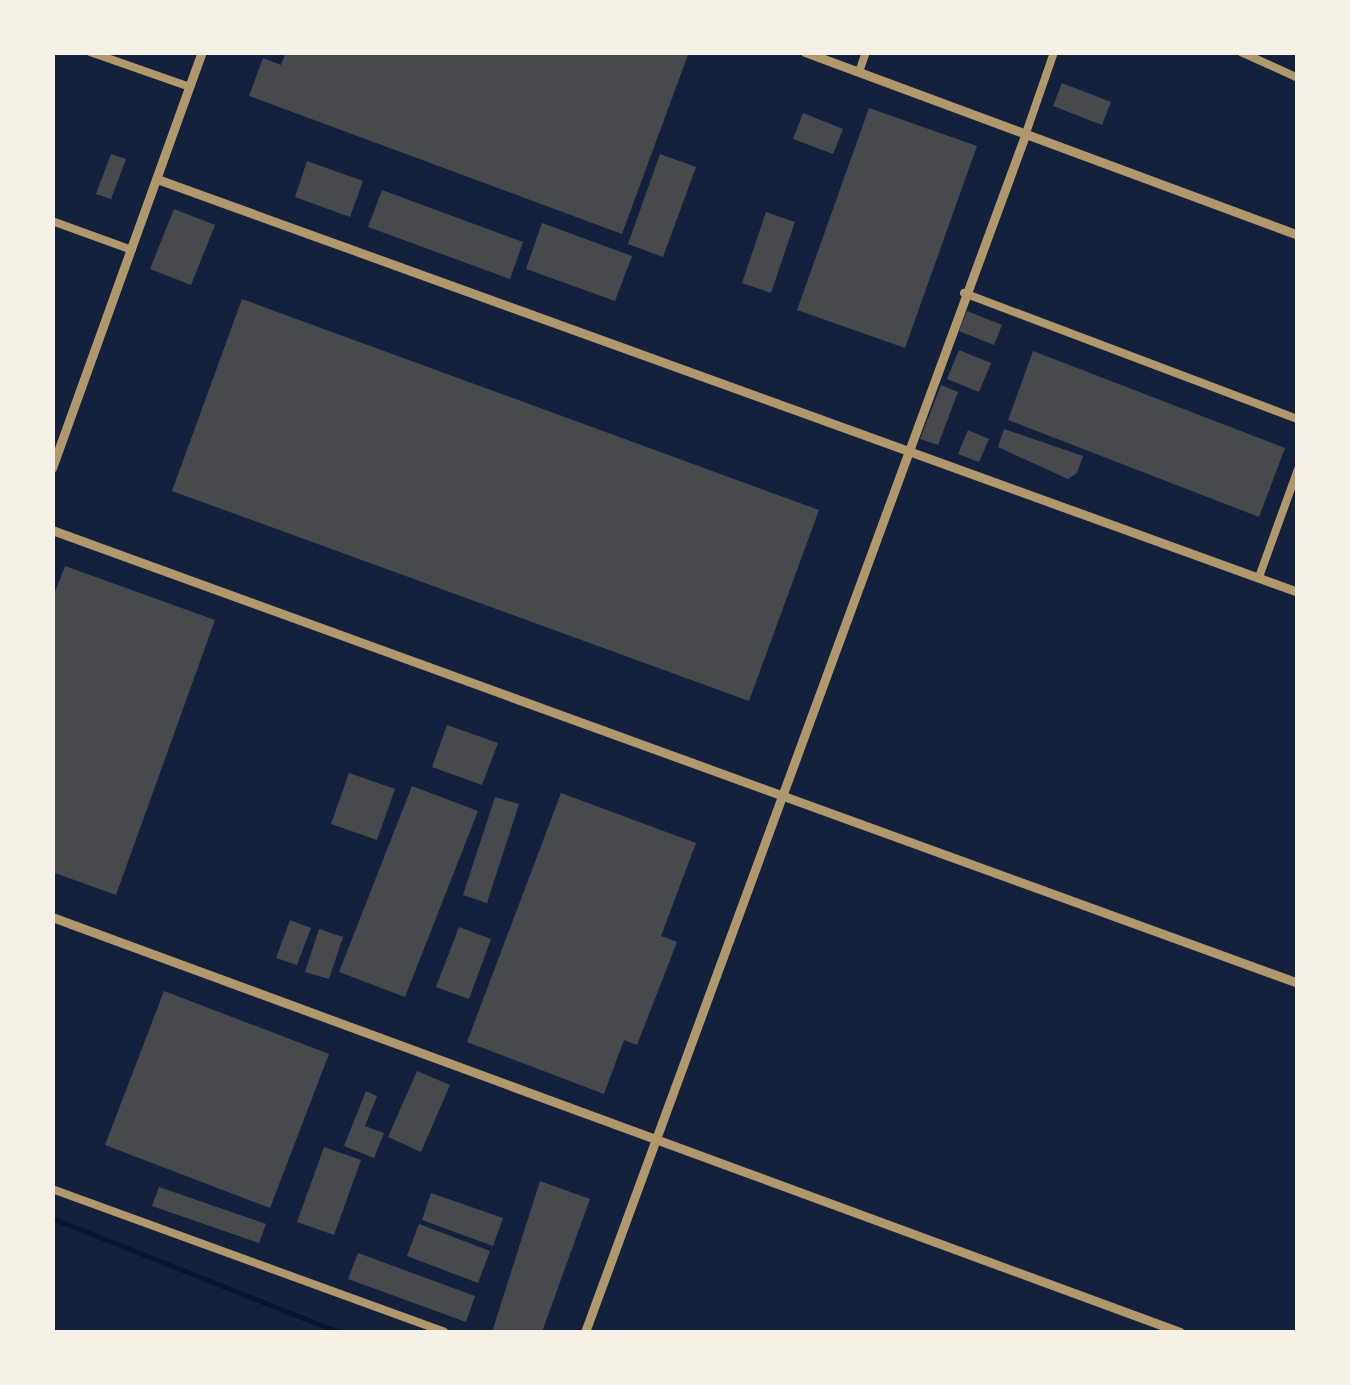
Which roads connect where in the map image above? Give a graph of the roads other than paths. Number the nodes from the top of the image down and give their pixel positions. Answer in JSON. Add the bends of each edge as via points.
{"nodes":[{"id":1,"x":90,"y":52,"type":"edge"},
{"id":2,"x":202,"y":52,"type":"edge"},
{"id":3,"x":806,"y":52,"type":"edge"},
{"id":4,"x":866,"y":52,"type":"edge"},
{"id":5,"x":1054,"y":52,"type":"edge"},
{"id":6,"x":1241,"y":52,"type":"edge"},
{"id":7,"x":1254,"y":55,"type":"edge"},
{"id":8,"x":859,"y":72,"type":"junction"},
{"id":9,"x":1298,"y":78,"type":"edge"},
{"id":10,"x":190,"y":87,"type":"junction"},
{"id":11,"x":1026,"y":134,"type":"junction"},
{"id":12,"x":157,"y":179,"type":"junction"},
{"id":13,"x":52,"y":220,"type":"edge"},
{"id":14,"x":1298,"y":235,"type":"edge"},
{"id":15,"x":132,"y":250,"type":"junction"},
{"id":16,"x":964,"y":293,"type":"junction"},
{"id":17,"x":1298,"y":418,"type":"edge"},
{"id":18,"x":905,"y":454,"type":"junction"},
{"id":19,"x":52,"y":468,"type":"edge"},
{"id":20,"x":1298,"y":469,"type":"edge"},
{"id":21,"x":52,"y":530,"type":"edge"},
{"id":22,"x":1259,"y":577,"type":"junction"},
{"id":23,"x":1298,"y":592,"type":"edge"},
{"id":24,"x":781,"y":794,"type":"junction"},
{"id":25,"x":52,"y":917,"type":"edge"},
{"id":26,"x":1298,"y":983,"type":"edge"},
{"id":27,"x":655,"y":1140,"type":"junction"},
{"id":28,"x":52,"y":1189,"type":"edge"},
{"id":29,"x":444,"y":1332,"type":"edge"},
{"id":30,"x":584,"y":1332,"type":"edge"},
{"id":31,"x":1180,"y":1332,"type":"edge"}],
"edges":[{"from":1,"to":10,"type":"street"},
{"from":2,"to":10,"type":"street"},
{"from":3,"to":8,"type":"street"},
{"from":4,"to":8,"type":"street"},
{"from":5,"to":11,"type":"street"},
{"from":6,"to":7,"type":"street"},
{"from":7,"to":9,"type":"street"},
{"from":8,"to":11,"type":"street"},
{"from":10,"to":12,"type":"street"},
{"from":11,"to":14,"type":"street"},
{"from":11,"to":16,"type":"street"},
{"from":12,"to":15,"type":"street"},
{"from":12,"to":18,"type":"street"},
{"from":13,"to":15,"type":"street"},
{"from":15,"to":19,"type":"street"},
{"from":16,"to":17,"type":"street"},
{"from":16,"to":18,"type":"street"},
{"from":18,"to":22,"type":"street"},
{"from":18,"to":24,"type":"street"},
{"from":20,"to":22,"type":"street"},
{"from":21,"to":24,"type":"street"},
{"from":22,"to":23,"type":"street"},
{"from":24,"to":26,"type":"street"},
{"from":24,"to":27,"type":"street"},
{"from":25,"to":27,"type":"street"},
{"from":27,"to":30,"type":"street"},
{"from":27,"to":31,"type":"street"},
{"from":28,"to":29,"type":"street"}]}
